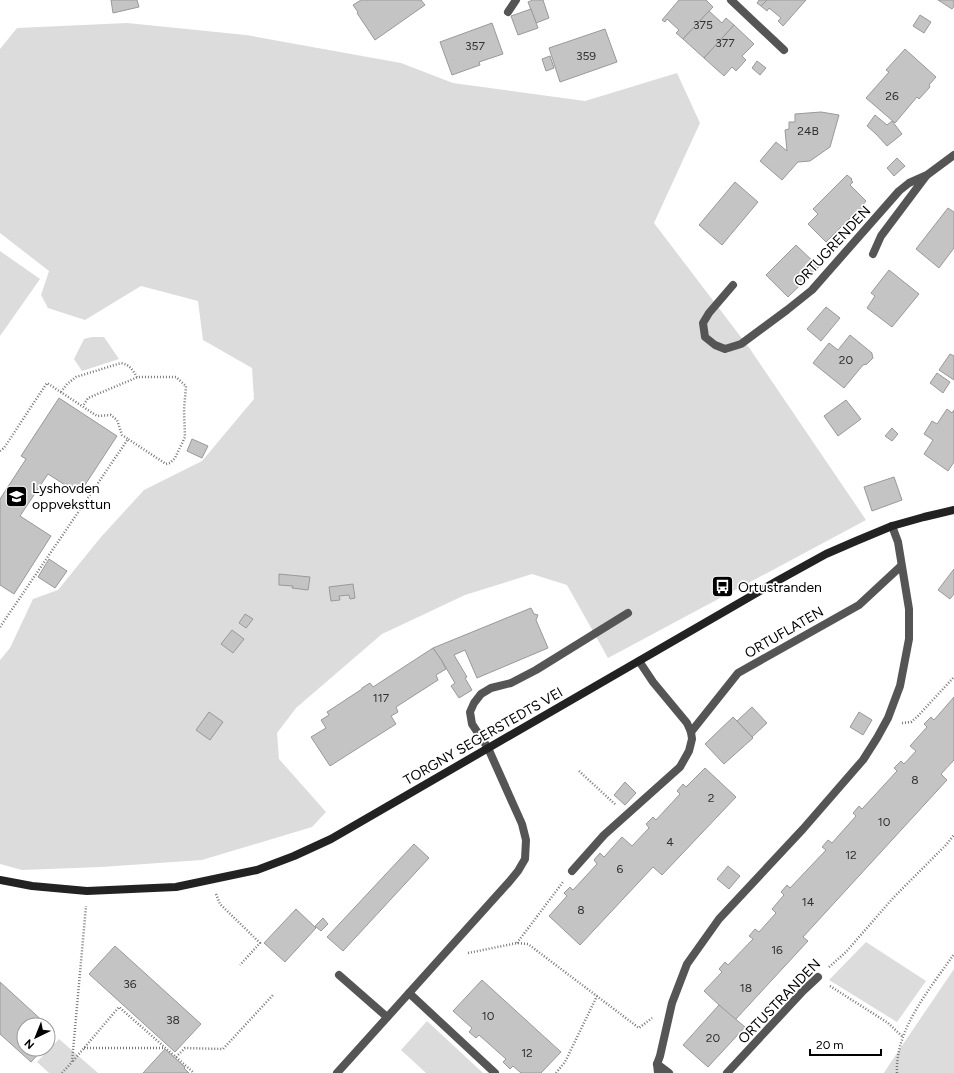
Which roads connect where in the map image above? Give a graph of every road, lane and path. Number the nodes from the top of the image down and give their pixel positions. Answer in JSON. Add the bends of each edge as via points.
{"nodes":[{"id":1,"x":516,"y":0,"type":"edge"},
{"id":2,"x":731,"y":0,"type":"edge"},
{"id":3,"x":508,"y":12,"type":"dead end"},
{"id":4,"x":784,"y":50,"type":"dead end"},
{"id":5,"x":954,"y":155,"type":"edge"},
{"id":6,"x":927,"y":175,"type":"junction"},
{"id":7,"x":872,"y":254,"type":"dead end"},
{"id":8,"x":733,"y":285,"type":"dead end"},
{"id":9,"x":138,"y":377,"type":"junction"},
{"id":10,"x":62,"y":392,"type":"junction"},
{"id":11,"x":83,"y":406,"type":"junction"},
{"id":12,"x":128,"y":439,"type":"junction"},
{"id":13,"x":0,"y":451,"type":"edge"},
{"id":14,"x":954,"y":510,"type":"edge"},
{"id":15,"x":892,"y":526,"type":"junction"},
{"id":16,"x":901,"y":566,"type":"junction"},
{"id":17,"x":628,"y":613,"type":"dead end"},
{"id":18,"x":0,"y":627,"type":"edge"},
{"id":19,"x":639,"y":662,"type":"junction"},
{"id":20,"x":954,"y":677,"type":"edge"},
{"id":21,"x":888,"y":718,"type":"junction"},
{"id":22,"x":691,"y":732,"type":"junction"},
{"id":23,"x":488,"y":748,"type":"junction"},
{"id":24,"x":579,"y":771,"type":"dead end"},
{"id":25,"x":619,"y":807,"type":"dead end"},
{"id":26,"x":954,"y":835,"type":"edge"},
{"id":27,"x":572,"y":871,"type":"joint"},
{"id":28,"x":0,"y":880,"type":"edge"},
{"id":29,"x":87,"y":891,"type":"junction"},
{"id":30,"x":220,"y":904,"type":"dead end"},
{"id":31,"x":517,"y":942,"type":"junction"},
{"id":32,"x":450,"y":947,"type":"junction"},
{"id":33,"x":954,"y":954,"type":"edge"},
{"id":34,"x":240,"y":965,"type":"dead end"},
{"id":35,"x":339,"y":975,"type":"dead end"},
{"id":36,"x":818,"y":977,"type":"junction"},
{"id":37,"x":409,"y":993,"type":"junction"},
{"id":38,"x":273,"y":995,"type":"dead end"},
{"id":39,"x":597,"y":996,"type":"junction"},
{"id":40,"x":672,"y":1003,"type":"junction"},
{"id":41,"x":387,"y":1017,"type":"junction"},
{"id":42,"x":903,"y":1037,"type":"junction"},
{"id":43,"x":84,"y":1048,"type":"junction"},
{"id":44,"x":165,"y":1048,"type":"junction"},
{"id":45,"x":176,"y":1057,"type":"junction"},
{"id":46,"x":72,"y":1062,"type":"junction"},
{"id":47,"x":657,"y":1064,"type":"junction"},
{"id":48,"x":62,"y":1073,"type":"edge"},
{"id":49,"x":194,"y":1073,"type":"edge"},
{"id":50,"x":337,"y":1073,"type":"edge"},
{"id":51,"x":495,"y":1073,"type":"edge"},
{"id":52,"x":556,"y":1073,"type":"edge"},
{"id":53,"x":658,"y":1073,"type":"edge"},
{"id":54,"x":669,"y":1073,"type":"edge"},
{"id":55,"x":728,"y":1073,"type":"edge"},
{"id":56,"x":897,"y":1073,"type":"edge"}],
"edges":[{"from":1,"to":3,"type":"street"},
{"from":2,"to":4,"type":"street"},
{"from":5,"to":6,"type":"street","name":"ORTUGRENDEN"},
{"from":6,"to":7,"type":"street","name":"ORTUGRENDEN","via":[[881,236]]},
{"from":6,"to":8,"type":"street","name":"ORTUGRENDEN","via":[[899,191],[812,290],[741,344],[725,349],[705,337],[703,323]]},
{"from":9,"to":10,"type":"path","via":[[127,365],[121,363],[76,377]]},
{"from":9,"to":11,"type":"path","via":[[88,398]]},
{"from":9,"to":12,"type":"path","via":[[176,377],[186,386],[185,437],[175,458],[166,464]]},
{"from":10,"to":11,"type":"path"},
{"from":10,"to":13,"type":"path","via":[[47,383]]},
{"from":11,"to":12,"type":"path","via":[[97,416],[111,415],[117,420],[122,435]]},
{"from":12,"to":18,"type":"path"},
{"from":14,"to":15,"type":"main road","name":"TORGNY SEGERSTEDTS VEI"},
{"from":15,"to":16,"type":"street","via":[[898,542]]},
{"from":15,"to":19,"type":"main road","name":"TORGNY SEGERSTEDTS VEI","via":[[826,554]]},
{"from":16,"to":21,"type":"street","via":[[909,609],[910,639],[900,686]]},
{"from":16,"to":22,"type":"street","name":"ORTUFLATEN","via":[[859,605],[738,673]]},
{"from":17,"to":23,"type":"street","via":[[536,670],[481,694],[470,712],[472,724]]},
{"from":19,"to":22,"type":"street"},
{"from":19,"to":23,"type":"main road","name":"TORGNY SEGERSTEDTS VEI"},
{"from":20,"to":21,"type":"path","via":[[911,722],[904,723]]},
{"from":21,"to":40,"type":"street","via":[[863,760],[719,919],[687,964]]},
{"from":22,"to":27,"type":"street","via":[[690,751],[680,767],[604,835]]},
{"from":23,"to":29,"type":"main road","name":"TORGNY SEGERSTEDTS VEI","via":[[331,839],[257,870],[176,888]]},
{"from":23,"to":32,"type":"street","via":[[522,824],[526,840],[525,859],[509,882]]},
{"from":24,"to":25,"type":"path"},
{"from":26,"to":36,"type":"path","name":"ORTUSTRANDEN","via":[[893,898],[846,952]]},
{"from":27,"to":31,"type":"path"},
{"from":28,"to":29,"type":"main road","name":"TORGNY SEGERSTEDTS VEI"},
{"from":29,"to":46,"type":"path"},
{"from":30,"to":34,"type":"path","via":[[260,943]]},
{"from":31,"to":32,"type":"path","via":[[467,953]]},
{"from":31,"to":39,"type":"path","via":[[528,944]]},
{"from":32,"to":37,"type":"street"},
{"from":33,"to":42,"type":"path","via":[[921,1002]]},
{"from":35,"to":41,"type":"street"},
{"from":36,"to":42,"type":"path"},
{"from":36,"to":55,"type":"street","name":"ORTUSTRANDEN"},
{"from":37,"to":41,"type":"street"},
{"from":37,"to":51,"type":"street"},
{"from":38,"to":45,"type":"path","via":[[223,1049],[185,1048]]},
{"from":39,"to":40,"type":"path","via":[[639,1028]]},
{"from":39,"to":52,"type":"path"},
{"from":40,"to":47,"type":"street"},
{"from":41,"to":50,"type":"street"},
{"from":42,"to":56,"type":"path","via":[[898,1051]]},
{"from":43,"to":44,"type":"path"},
{"from":43,"to":44,"type":"path","via":[[119,1007]]},
{"from":43,"to":46,"type":"path"},
{"from":44,"to":45,"type":"path"},
{"from":45,"to":49,"type":"path"},
{"from":46,"to":48,"type":"path"},
{"from":47,"to":53,"type":"street"},
{"from":47,"to":54,"type":"street"}]}
